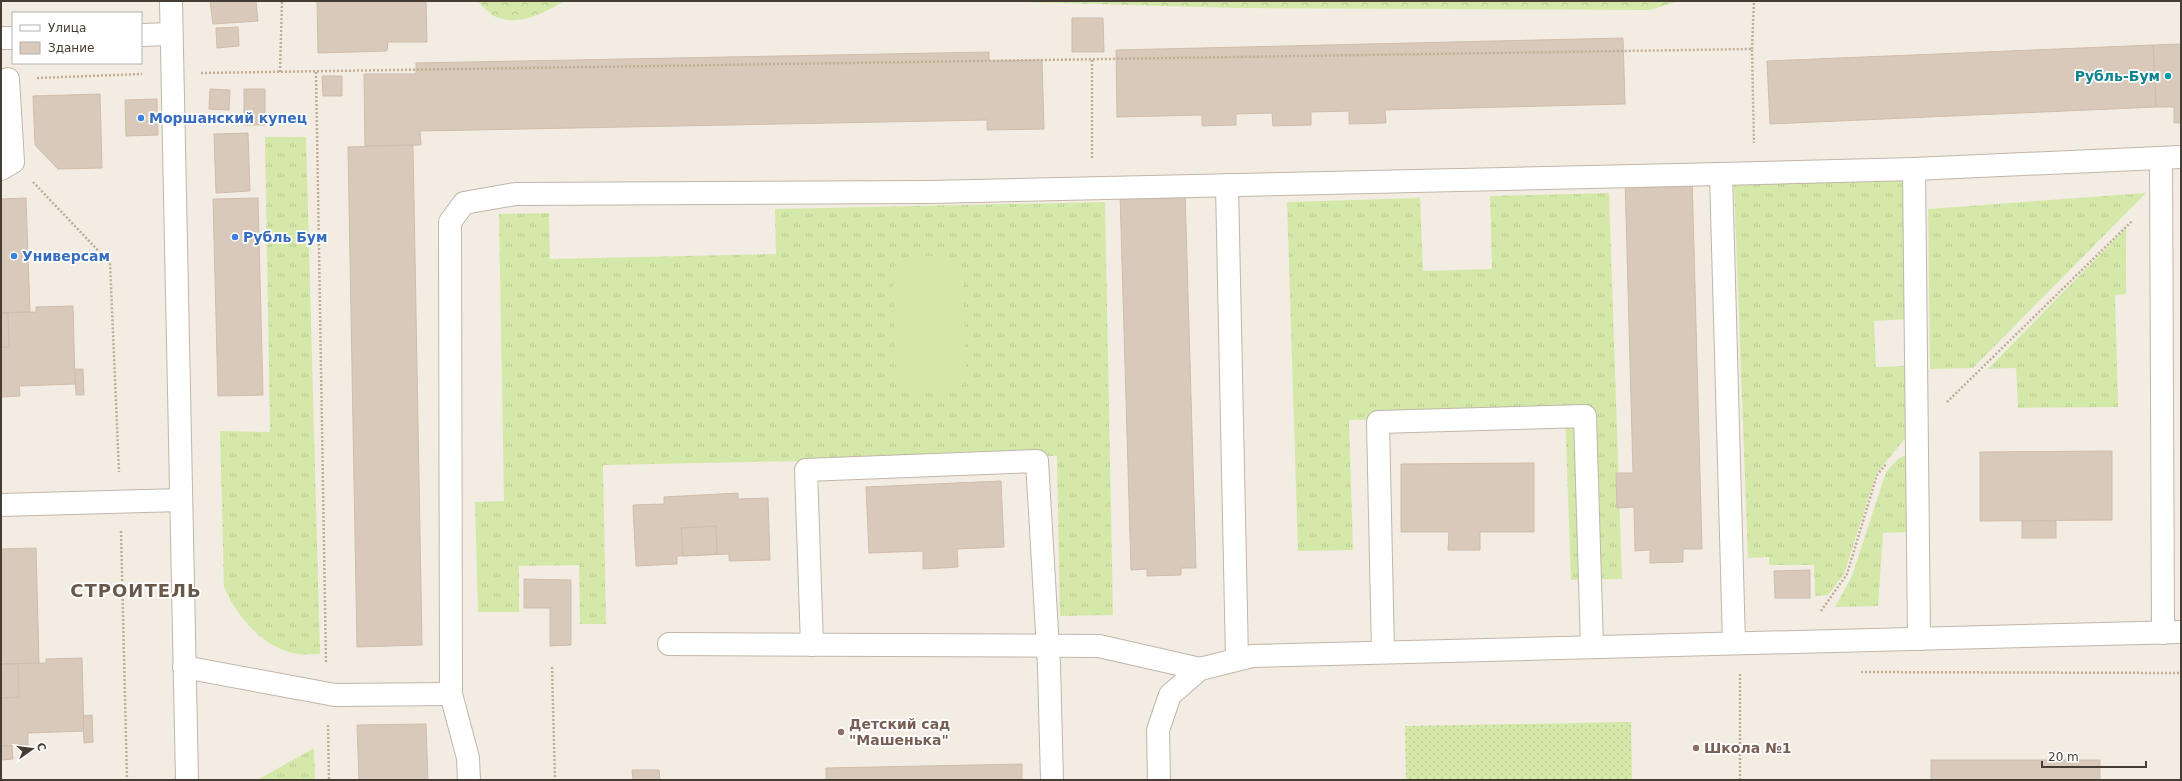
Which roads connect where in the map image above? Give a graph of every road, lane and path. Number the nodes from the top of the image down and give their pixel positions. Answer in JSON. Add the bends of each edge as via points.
{"nodes":[{"id":1,"x":171,"y":1,"type":"edge"},
{"id":2,"x":282,"y":1,"type":"edge"},
{"id":3,"x":1754,"y":1,"type":"edge"},
{"id":4,"x":171,"y":34,"type":"junction"},
{"id":5,"x":142,"y":35,"type":"edge"},
{"id":6,"x":1,"y":38,"type":"edge"},
{"id":7,"x":12,"y":38,"type":"edge"},
{"id":8,"x":1752,"y":49,"type":"junction"},
{"id":9,"x":1092,"y":60,"type":"junction"},
{"id":10,"x":280,"y":72,"type":"junction"},
{"id":11,"x":316,"y":72,"type":"junction"},
{"id":12,"x":172,"y":74,"type":"junction"},
{"id":13,"x":8,"y":79,"type":"joint"},
{"id":14,"x":2171,"y":157,"type":"edge"},
{"id":15,"x":7,"y":165,"type":"edge"},
{"id":16,"x":1914,"y":169,"type":"junction"},
{"id":17,"x":1754,"y":173,"type":"junction"},
{"id":18,"x":1721,"y":174,"type":"junction"},
{"id":19,"x":1227,"y":185,"type":"junction"},
{"id":20,"x":1092,"y":188,"type":"junction"},
{"id":21,"x":2160,"y":192,"type":"junction"},
{"id":22,"x":1918,"y":430,"type":"junction"},
{"id":23,"x":1887,"y":464,"type":"dead end"},
{"id":24,"x":181,"y":500,"type":"junction"},
{"id":25,"x":121,"y":501,"type":"junction"},
{"id":26,"x":1,"y":505,"type":"edge"},
{"id":27,"x":2172,"y":632,"type":"edge"},
{"id":28,"x":1919,"y":639,"type":"junction"},
{"id":29,"x":1800,"y":641,"type":"junction"},
{"id":30,"x":1734,"y":643,"type":"junction"},
{"id":31,"x":669,"y":644,"type":"dead end"},
{"id":32,"x":812,"y":645,"type":"junction"},
{"id":33,"x":1047,"y":646,"type":"junction"},
{"id":34,"x":1592,"y":647,"type":"junction"},
{"id":35,"x":1383,"y":652,"type":"junction"},
{"id":36,"x":1237,"y":659,"type":"junction"},
{"id":37,"x":184,"y":667,"type":"junction"},
{"id":38,"x":552,"y":667,"type":"dead end"},
{"id":39,"x":1200,"y":668,"type":"junction"},
{"id":40,"x":1732,"y":672,"type":"dead end"},
{"id":41,"x":1740,"y":672,"type":"junction"},
{"id":42,"x":1748,"y":672,"type":"dead end"},
{"id":43,"x":1858,"y":672,"type":"dead end"},
{"id":44,"x":2181,"y":673,"type":"edge"},
{"id":45,"x":327,"y":693,"type":"junction"},
{"id":46,"x":451,"y":694,"type":"junction"},
{"id":47,"x":127,"y":780,"type":"edge"},
{"id":48,"x":187,"y":780,"type":"edge"},
{"id":49,"x":330,"y":780,"type":"edge"},
{"id":50,"x":469,"y":780,"type":"edge"},
{"id":51,"x":555,"y":780,"type":"edge"},
{"id":52,"x":1052,"y":780,"type":"edge"},
{"id":53,"x":1159,"y":780,"type":"edge"},
{"id":54,"x":1740,"y":780,"type":"edge"}],
"edges":[{"from":1,"to":4,"type":"street"},
{"from":2,"to":10,"type":"path"},
{"from":3,"to":8,"type":"path"},
{"from":4,"to":5,"type":"street"},
{"from":4,"to":12,"type":"street"},
{"from":6,"to":7,"type":"street"},
{"from":8,"to":9,"type":"path"},
{"from":8,"to":17,"type":"path"},
{"from":9,"to":11,"type":"path"},
{"from":9,"to":20,"type":"path"},
{"from":10,"to":11,"type":"path"},
{"from":10,"to":12,"type":"path"},
{"from":11,"to":45,"type":"path"},
{"from":12,"to":13,"type":"path"},
{"from":12,"to":24,"type":"street"},
{"from":13,"to":15,"type":"street"},
{"from":14,"to":16,"type":"street"},
{"from":14,"to":21,"type":"street"},
{"from":15,"to":25,"type":"path","via":[[110,262]]},
{"from":16,"to":17,"type":"street"},
{"from":16,"to":22,"type":"street"},
{"from":17,"to":18,"type":"street"},
{"from":18,"to":19,"type":"street"},
{"from":18,"to":30,"type":"street"},
{"from":19,"to":20,"type":"street"},
{"from":19,"to":36,"type":"street"},
{"from":20,"to":46,"type":"street","via":[[930,192],[515,194],[464,203],[450,222]]},
{"from":21,"to":22,"type":"path"},
{"from":21,"to":27,"type":"street"},
{"from":22,"to":28,"type":"street"},
{"from":23,"to":29,"type":"path","via":[[1877,475],[1847,574]]},
{"from":24,"to":25,"type":"street"},
{"from":24,"to":37,"type":"street"},
{"from":25,"to":26,"type":"street"},
{"from":25,"to":47,"type":"path"},
{"from":27,"to":28,"type":"street"},
{"from":28,"to":29,"type":"street"},
{"from":29,"to":30,"type":"street"},
{"from":30,"to":34,"type":"street"},
{"from":31,"to":32,"type":"street"},
{"from":32,"to":33,"type":"street"},
{"from":32,"to":33,"type":"street","via":[[806,470],[1037,461]]},
{"from":33,"to":39,"type":"street","via":[[1100,646]]},
{"from":33,"to":52,"type":"street"},
{"from":34,"to":35,"type":"street"},
{"from":34,"to":35,"type":"street","via":[[1586,416],[1378,422]]},
{"from":35,"to":36,"type":"street","via":[[1252,656]]},
{"from":36,"to":39,"type":"street"},
{"from":37,"to":45,"type":"street"},
{"from":37,"to":48,"type":"street"},
{"from":38,"to":51,"type":"path"},
{"from":39,"to":53,"type":"street","via":[[1170,695],[1158,730]]},
{"from":40,"to":41,"type":"path"},
{"from":41,"to":42,"type":"path"},
{"from":41,"to":54,"type":"path"},
{"from":43,"to":44,"type":"path"},
{"from":45,"to":46,"type":"street"},
{"from":45,"to":49,"type":"path"},
{"from":46,"to":50,"type":"street","via":[[468,758]]}]}
